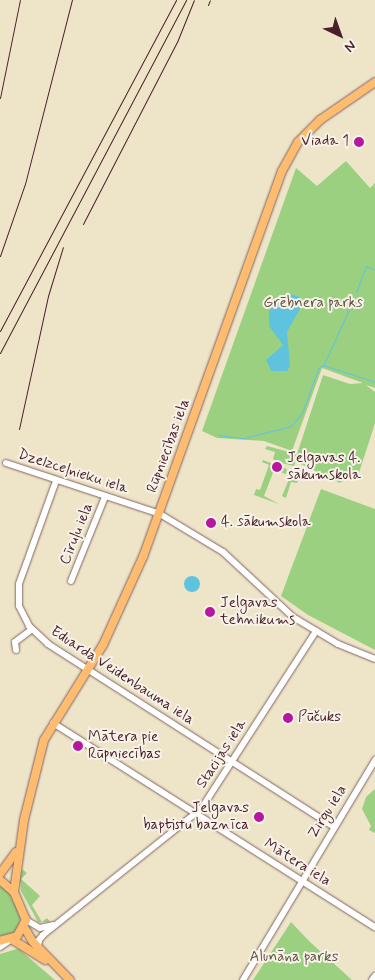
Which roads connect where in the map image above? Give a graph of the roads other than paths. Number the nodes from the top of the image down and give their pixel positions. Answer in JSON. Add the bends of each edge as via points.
{"nodes":[{"id":1,"x":375,"y":82,"type":"edge"},
{"id":2,"x":6,"y":463,"type":"dead end"},
{"id":3,"x":56,"y":481,"type":"junction"},
{"id":4,"x":105,"y":497,"type":"junction"},
{"id":5,"x":160,"y":514,"type":"junction"},
{"id":6,"x":71,"y":581,"type":"dead end"},
{"id":7,"x":32,"y":629,"type":"junction"},
{"id":8,"x":316,"y":631,"type":"junction"},
{"id":9,"x":16,"y":650,"type":"dead end"},
{"id":10,"x":375,"y":659,"type":"edge"},
{"id":11,"x":89,"y":669,"type":"junction"},
{"id":12,"x":53,"y":723,"type":"junction"},
{"id":13,"x":231,"y":761,"type":"junction"},
{"id":14,"x":374,"y":764,"type":"edge"},
{"id":15,"x":196,"y":814,"type":"junction"},
{"id":16,"x":334,"y":826,"type":"junction"},
{"id":17,"x":20,"y":843,"type":"junction"},
{"id":18,"x":0,"y":874,"type":"edge"},
{"id":19,"x":0,"y":880,"type":"edge"},
{"id":20,"x":304,"y":882,"type":"junction"},
{"id":21,"x":14,"y":892,"type":"junction"},
{"id":22,"x":59,"y":922,"type":"junction"},
{"id":23,"x":25,"y":924,"type":"junction"},
{"id":24,"x":375,"y":927,"type":"edge"},
{"id":25,"x":11,"y":940,"type":"junction"},
{"id":26,"x":0,"y":941,"type":"edge"},
{"id":27,"x":0,"y":947,"type":"edge"},
{"id":28,"x":38,"y":947,"type":"junction"},
{"id":29,"x":53,"y":965,"type":"junction"},
{"id":30,"x":375,"y":976,"type":"edge"},
{"id":31,"x":70,"y":980,"type":"edge"},
{"id":32,"x":243,"y":980,"type":"edge"},
{"id":33,"x":372,"y":980,"type":"edge"}],
"edges":[{"from":1,"to":5,"type":"main road","name":"Rūpniecības iela","via":[[320,120],[298,142],[285,164]]},
{"from":2,"to":3,"type":"street","name":"Dzelzceļnieku iela"},
{"from":3,"to":4,"type":"street","name":"Dzelzceļnieku iela"},
{"from":3,"to":7,"type":"street","name":"Eduarda Veidenbauma iela","via":[[20,584],[22,614]]},
{"from":4,"to":5,"type":"street","name":"Dzelzceļnieku iela"},
{"from":4,"to":6,"type":"street","name":"Cīruļu iela"},
{"from":5,"to":8,"type":"street","name":"Dzelzceļnieku iela","via":[[223,552],[288,612]]},
{"from":5,"to":11,"type":"main road","name":"Rūpniecības iela","via":[[115,620]]},
{"from":7,"to":9,"type":"street","via":[[14,642]]},
{"from":7,"to":11,"type":"street","name":"Eduarda Veidenbauma iela","via":[[48,644]]},
{"from":8,"to":10,"type":"street","name":"Dzelzceļnieku iela"},
{"from":8,"to":13,"type":"street","name":"Stacijas iela"},
{"from":11,"to":12,"type":"main road","name":"Rūpniecības iela"},
{"from":11,"to":13,"type":"street","name":"Eduarda Veidenbauma iela"},
{"from":12,"to":15,"type":"street","name":"Mātera iela"},
{"from":12,"to":17,"type":"main road","name":"Rūpniecības iela","via":[[39,754]]},
{"from":13,"to":15,"type":"street","name":"Stacijas iela"},
{"from":13,"to":16,"type":"street","name":"Eduarda Veidenbauma iela"},
{"from":14,"to":16,"type":"street","name":"Zirgu iela"},
{"from":15,"to":20,"type":"street","name":"Mātera iela"},
{"from":15,"to":22,"type":"street","name":"Stacijas iela"},
{"from":16,"to":20,"type":"street","name":"Zirgu iela"},
{"from":17,"to":18,"type":"main road","name":"Rūpniecības iela","via":[[14,859]]},
{"from":17,"to":21,"type":"main road","name":"Rūpniecības iela"},
{"from":19,"to":21,"type":"main road"},
{"from":20,"to":24,"type":"street","name":"Mātera iela"},
{"from":20,"to":32,"type":"street","name":"Zirgu iela"},
{"from":21,"to":23,"type":"main road"},
{"from":22,"to":23,"type":"street","via":[[40,928]]},
{"from":22,"to":28,"type":"street","name":"Stacijas iela","via":[[39,940]]},
{"from":23,"to":25,"type":"main road"},
{"from":23,"to":28,"type":"main road"},
{"from":25,"to":26,"type":"main road"},
{"from":25,"to":27,"type":"street"},
{"from":25,"to":29,"type":"main road"},
{"from":28,"to":29,"type":"main road"},
{"from":29,"to":31,"type":"main road"},
{"from":30,"to":33,"type":"street"}]}
